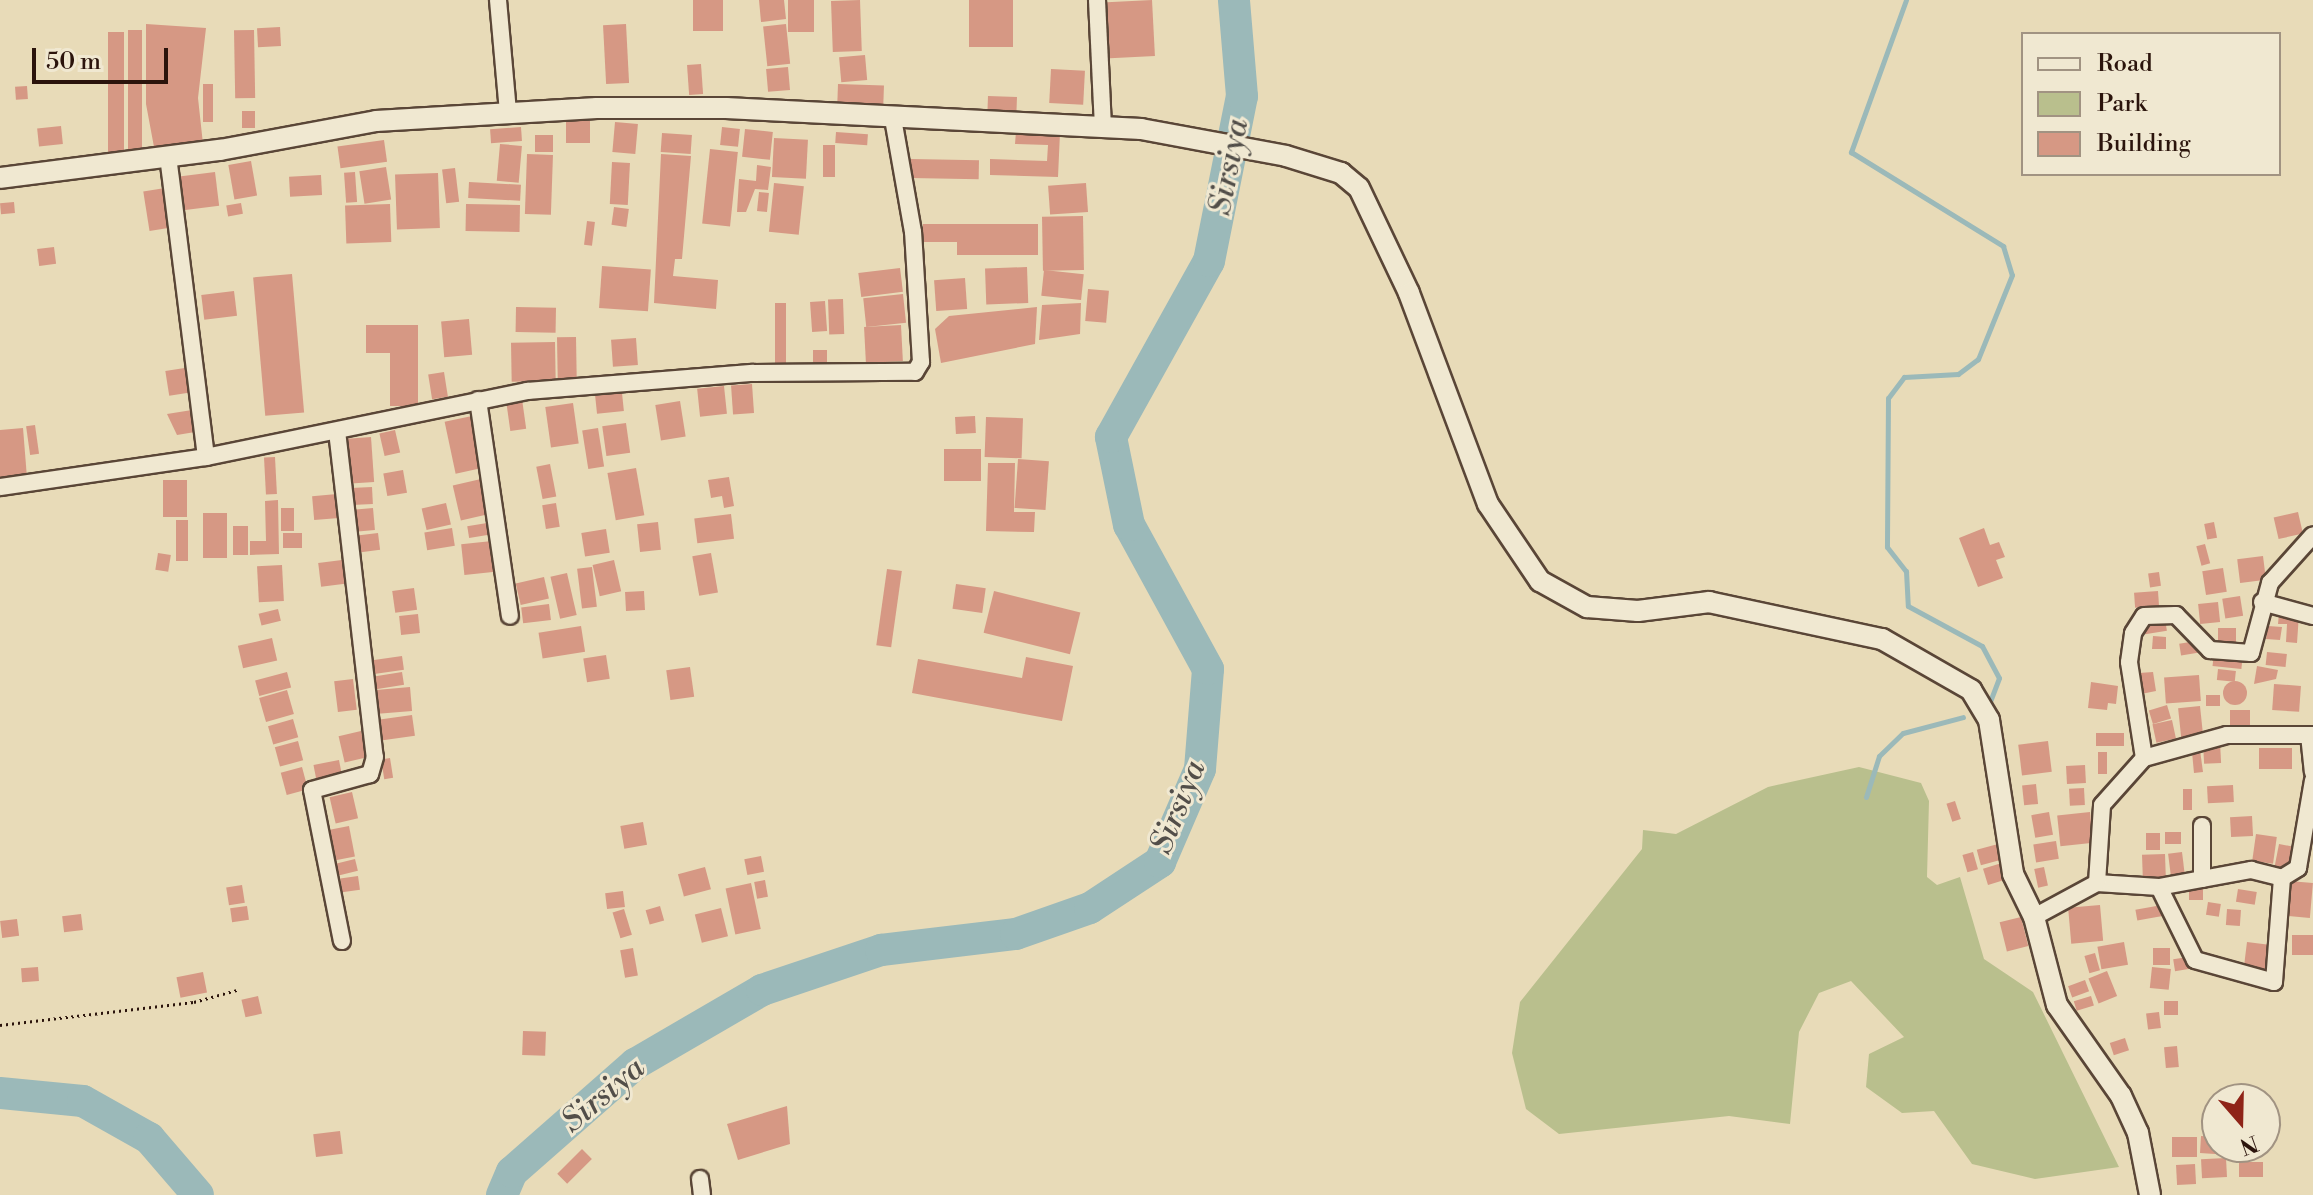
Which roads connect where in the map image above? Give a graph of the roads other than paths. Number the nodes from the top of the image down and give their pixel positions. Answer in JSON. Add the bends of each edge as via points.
{"nodes":[{"id":1,"x":498,"y":0,"type":"edge"},
{"id":2,"x":1097,"y":0,"type":"edge"},
{"id":3,"x":508,"y":111,"type":"junction"},
{"id":4,"x":893,"y":118,"type":"junction"},
{"id":5,"x":1103,"y":127,"type":"junction"},
{"id":6,"x":168,"y":156,"type":"junction"},
{"id":7,"x":0,"y":178,"type":"edge"},
{"id":8,"x":478,"y":400,"type":"junction"},
{"id":9,"x":337,"y":431,"type":"junction"},
{"id":10,"x":206,"y":457,"type":"junction"},
{"id":11,"x":0,"y":487,"type":"edge"},
{"id":12,"x":2313,"y":535,"type":"edge"},
{"id":13,"x":2262,"y":602,"type":"junction"},
{"id":14,"x":510,"y":616,"type":"dead end"},
{"id":15,"x":2313,"y":616,"type":"edge"},
{"id":16,"x":2311,"y":735,"type":"edge"},
{"id":17,"x":2144,"y":758,"type":"junction"},
{"id":18,"x":2313,"y":772,"type":"edge"},
{"id":19,"x":2313,"y":780,"type":"edge"},
{"id":20,"x":2202,"y":826,"type":"dead end"},
{"id":21,"x":2282,"y":878,"type":"junction"},
{"id":22,"x":2202,"y":879,"type":"junction"},
{"id":23,"x":2097,"y":883,"type":"junction"},
{"id":24,"x":2159,"y":887,"type":"junction"},
{"id":25,"x":2034,"y":917,"type":"junction"},
{"id":26,"x":342,"y":941,"type":"dead end"},
{"id":27,"x":2150,"y":1195,"type":"edge"}],
"edges":[{"from":1,"to":3,"type":"street"},
{"from":2,"to":5,"type":"street"},
{"from":3,"to":4,"type":"street","via":[[726,108]]},
{"from":3,"to":6,"type":"street","via":[[376,121]]},
{"from":4,"to":5,"type":"street"},
{"from":4,"to":8,"type":"street","via":[[913,232],[921,362],[915,372],[753,373],[587,384]]},
{"from":5,"to":25,"type":"street","via":[[1286,156],[1341,173],[1359,188],[1409,293],[1488,504],[1540,581],[1587,607],[1638,611],[1709,602],[1882,639],[1971,690],[1989,720],[2013,874]]},
{"from":6,"to":7,"type":"street"},
{"from":6,"to":10,"type":"street"},
{"from":8,"to":9,"type":"street"},
{"from":8,"to":14,"type":"street"},
{"from":9,"to":10,"type":"street"},
{"from":9,"to":26,"type":"street","via":[[375,757],[370,774],[312,790]]},
{"from":10,"to":11,"type":"street"},
{"from":12,"to":13,"type":"street","via":[[2283,562]]},
{"from":13,"to":15,"type":"street"},
{"from":13,"to":17,"type":"street","via":[[2251,653],[2210,650],[2176,615],[2144,616],[2133,633],[2129,662]]},
{"from":16,"to":17,"type":"street","via":[[2227,735]]},
{"from":16,"to":18,"type":"street"},
{"from":17,"to":23,"type":"street","via":[[2102,805]]},
{"from":19,"to":21,"type":"street","via":[[2298,868]]},
{"from":20,"to":22,"type":"street"},
{"from":21,"to":22,"type":"street","via":[[2251,870]]},
{"from":21,"to":24,"type":"street","via":[[2274,982],[2195,960]]},
{"from":22,"to":24,"type":"street"},
{"from":23,"to":24,"type":"street"},
{"from":23,"to":25,"type":"street"},
{"from":25,"to":27,"type":"street","via":[[2057,1005],[2121,1096],[2138,1133]]}]}
